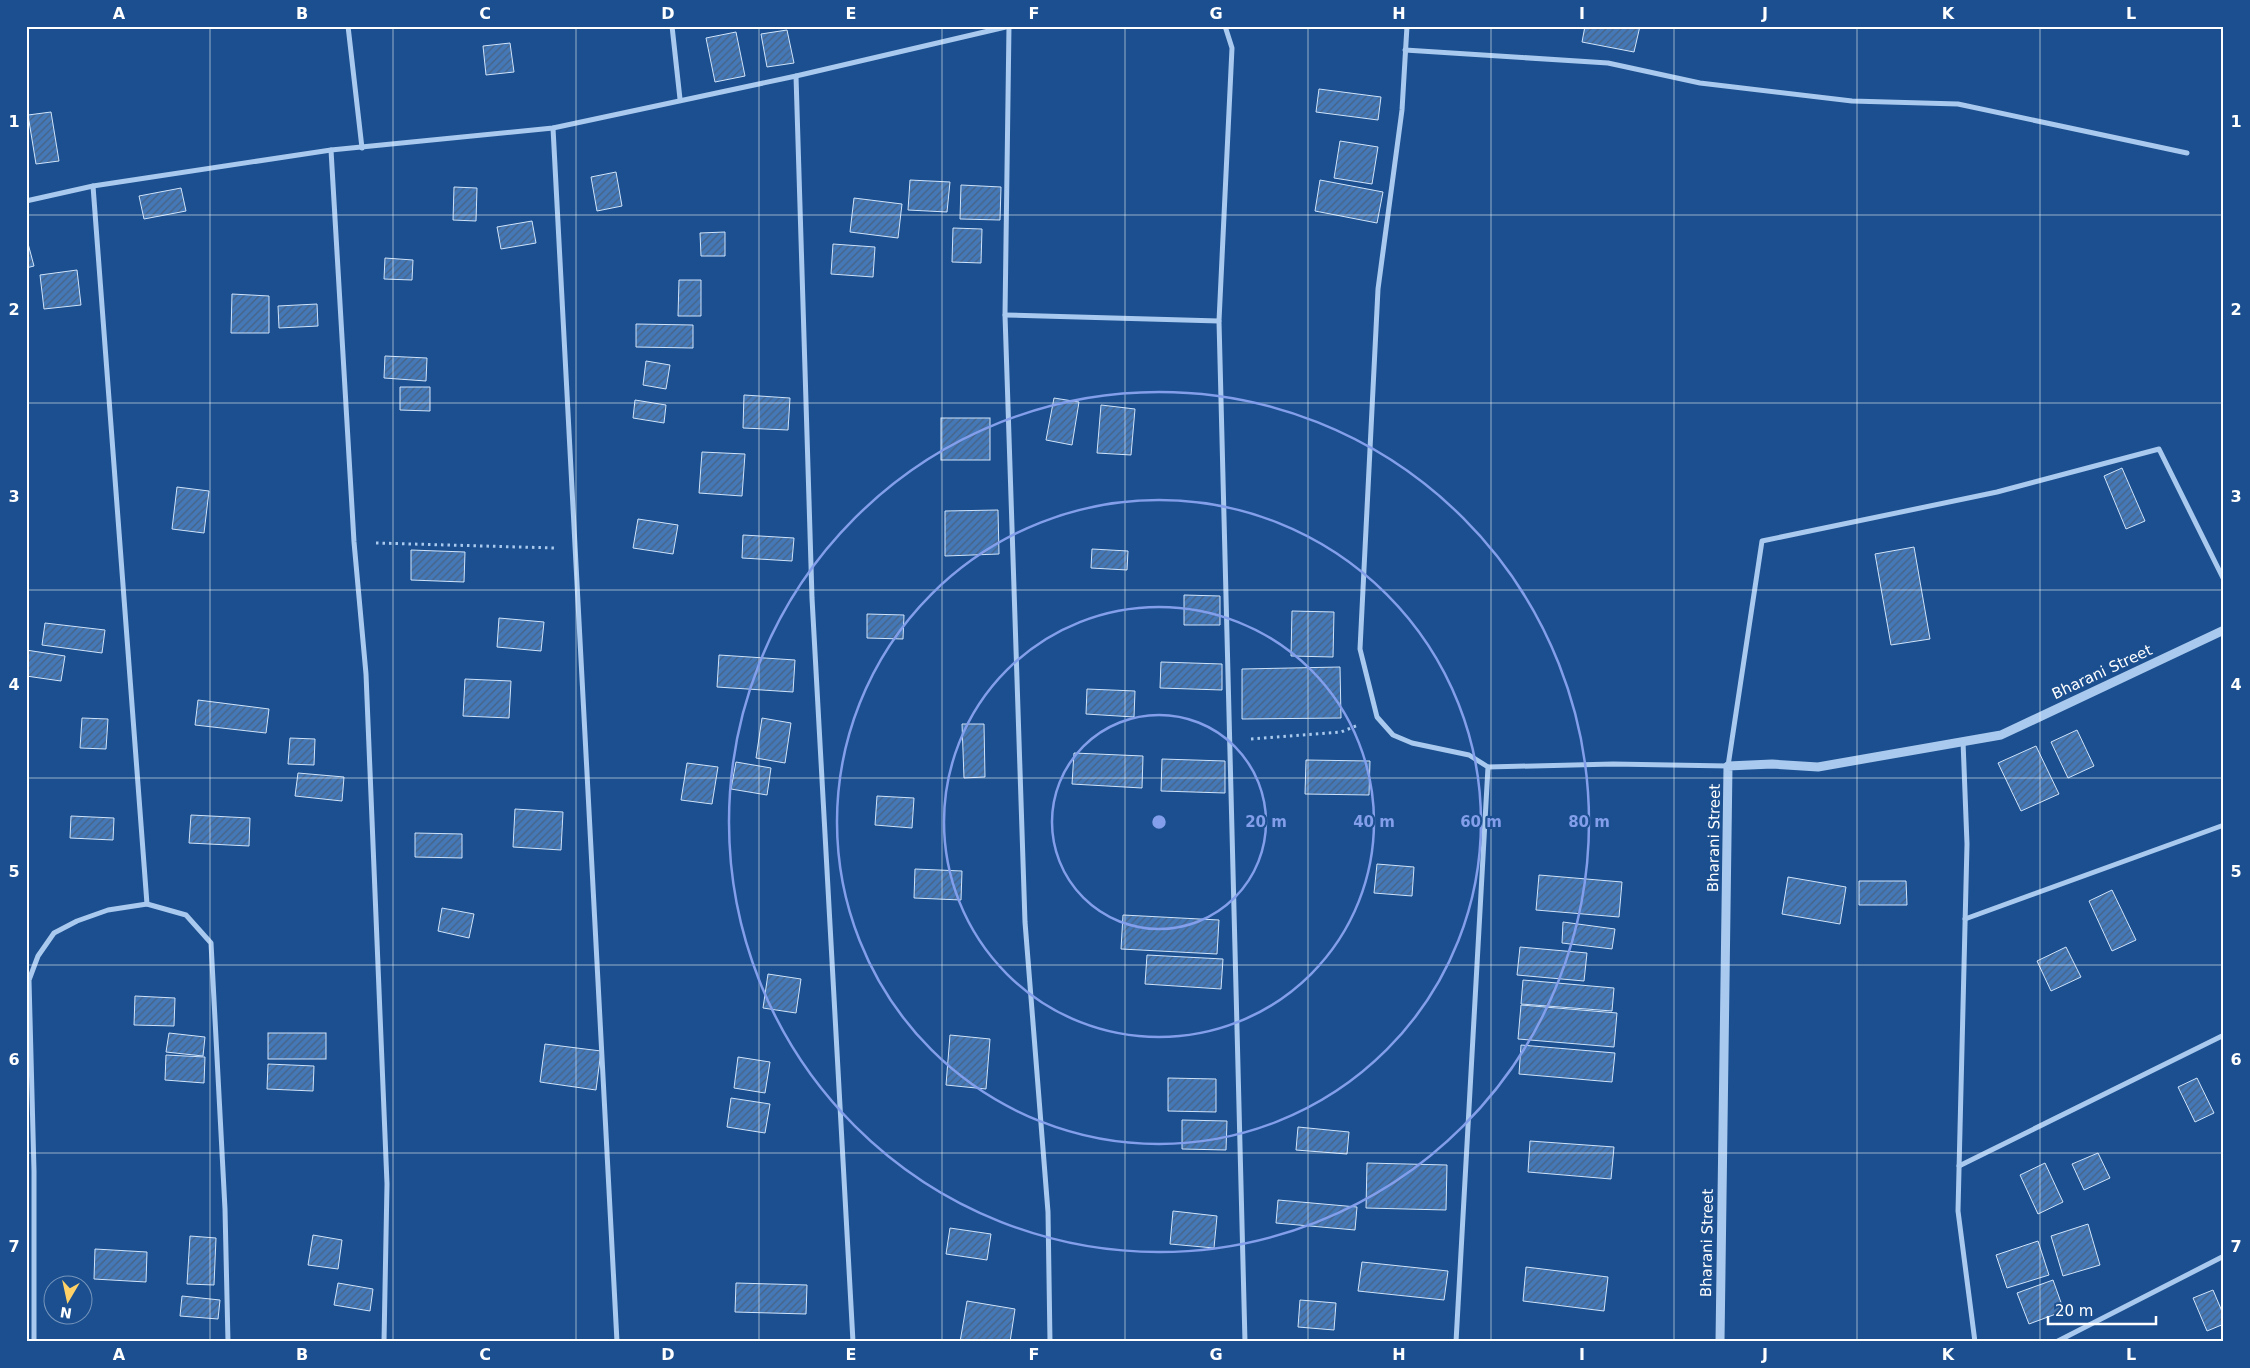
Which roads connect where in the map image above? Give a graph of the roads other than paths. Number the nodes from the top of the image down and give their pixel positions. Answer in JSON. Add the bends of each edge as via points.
{"nodes":[{"id":1,"x":348,"y":26,"type":"edge"},
{"id":2,"x":672,"y":26,"type":"edge"},
{"id":3,"x":1010,"y":26,"type":"edge"},
{"id":4,"x":1226,"y":26,"type":"edge"},
{"id":5,"x":1407,"y":26,"type":"edge"},
{"id":6,"x":1405,"y":50,"type":"junction"},
{"id":7,"x":796,"y":76,"type":"junction"},
{"id":8,"x":680,"y":99,"type":"junction"},
{"id":9,"x":553,"y":128,"type":"junction"},
{"id":10,"x":362,"y":148,"type":"junction"},
{"id":11,"x":332,"y":150,"type":"junction"},
{"id":12,"x":2187,"y":153,"type":"dead end"},
{"id":13,"x":93,"y":186,"type":"junction"},
{"id":14,"x":26,"y":201,"type":"edge"},
{"id":15,"x":1005,"y":315,"type":"junction"},
{"id":16,"x":1219,"y":321,"type":"junction"},
{"id":17,"x":2224,"y":580,"type":"edge"},
{"id":18,"x":2224,"y":630,"type":"edge"},
{"id":19,"x":1963,"y":741,"type":"junction"},
{"id":20,"x":1728,"y":766,"type":"junction"},
{"id":21,"x":1488,"y":767,"type":"junction"},
{"id":22,"x":2224,"y":825,"type":"edge"},
{"id":23,"x":147,"y":904,"type":"junction"},
{"id":24,"x":1965,"y":919,"type":"junction"},
{"id":25,"x":2224,"y":1035,"type":"edge"},
{"id":26,"x":1959,"y":1166,"type":"junction"},
{"id":27,"x":2224,"y":1256,"type":"edge"},
{"id":28,"x":34,"y":1342,"type":"edge"},
{"id":29,"x":228,"y":1342,"type":"edge"},
{"id":30,"x":384,"y":1342,"type":"edge"},
{"id":31,"x":617,"y":1342,"type":"edge"},
{"id":32,"x":854,"y":1342,"type":"edge"},
{"id":33,"x":1050,"y":1342,"type":"edge"},
{"id":34,"x":1245,"y":1342,"type":"edge"},
{"id":35,"x":1456,"y":1342,"type":"edge"},
{"id":36,"x":1720,"y":1342,"type":"edge"},
{"id":37,"x":1975,"y":1342,"type":"edge"},
{"id":38,"x":2056,"y":1342,"type":"edge"}],
"edges":[{"from":1,"to":10,"type":"street"},
{"from":2,"to":8,"type":"street"},
{"from":3,"to":7,"type":"street"},
{"from":3,"to":15,"type":"street"},
{"from":4,"to":16,"type":"street","via":[[1232,48]]},
{"from":5,"to":6,"type":"street"},
{"from":6,"to":12,"type":"street","via":[[1608,63],[1700,83],[1852,101],[1958,104]]},
{"from":6,"to":21,"type":"street","via":[[1402,110],[1378,290],[1360,649],[1377,717],[1393,735],[1412,743],[1469,755]]},
{"from":7,"to":8,"type":"street"},
{"from":7,"to":32,"type":"street","via":[[812,598]]},
{"from":8,"to":9,"type":"street"},
{"from":9,"to":10,"type":"street"},
{"from":9,"to":31,"type":"street"},
{"from":10,"to":11,"type":"street"},
{"from":11,"to":13,"type":"street"},
{"from":11,"to":30,"type":"street","via":[[354,542],[366,674],[387,1184]]},
{"from":13,"to":14,"type":"street"},
{"from":13,"to":23,"type":"street"},
{"from":15,"to":16,"type":"street"},
{"from":15,"to":33,"type":"street","via":[[1025,922],[1048,1212]]},
{"from":16,"to":34,"type":"street"},
{"from":17,"to":20,"type":"street","via":[[2160,449],[1998,492],[1762,541]]},
{"from":18,"to":19,"type":"street","name":"Bharani Street","via":[[2001,735]]},
{"from":19,"to":20,"type":"street","name":"Bharani Street","via":[[1818,766]]},
{"from":19,"to":24,"type":"street","via":[[1967,844]]},
{"from":20,"to":21,"type":"street"},
{"from":20,"to":36,"type":"street","name":"Bharani Street"},
{"from":21,"to":35,"type":"street"},
{"from":22,"to":24,"type":"street"},
{"from":23,"to":28,"type":"street","via":[[108,910],[54,933],[38,956],[29,980]]},
{"from":23,"to":29,"type":"street","via":[[186,915],[210,943]]},
{"from":24,"to":26,"type":"street"},
{"from":25,"to":26,"type":"street"},
{"from":26,"to":37,"type":"street","via":[[1958,1211]]},
{"from":27,"to":38,"type":"street"}]}
